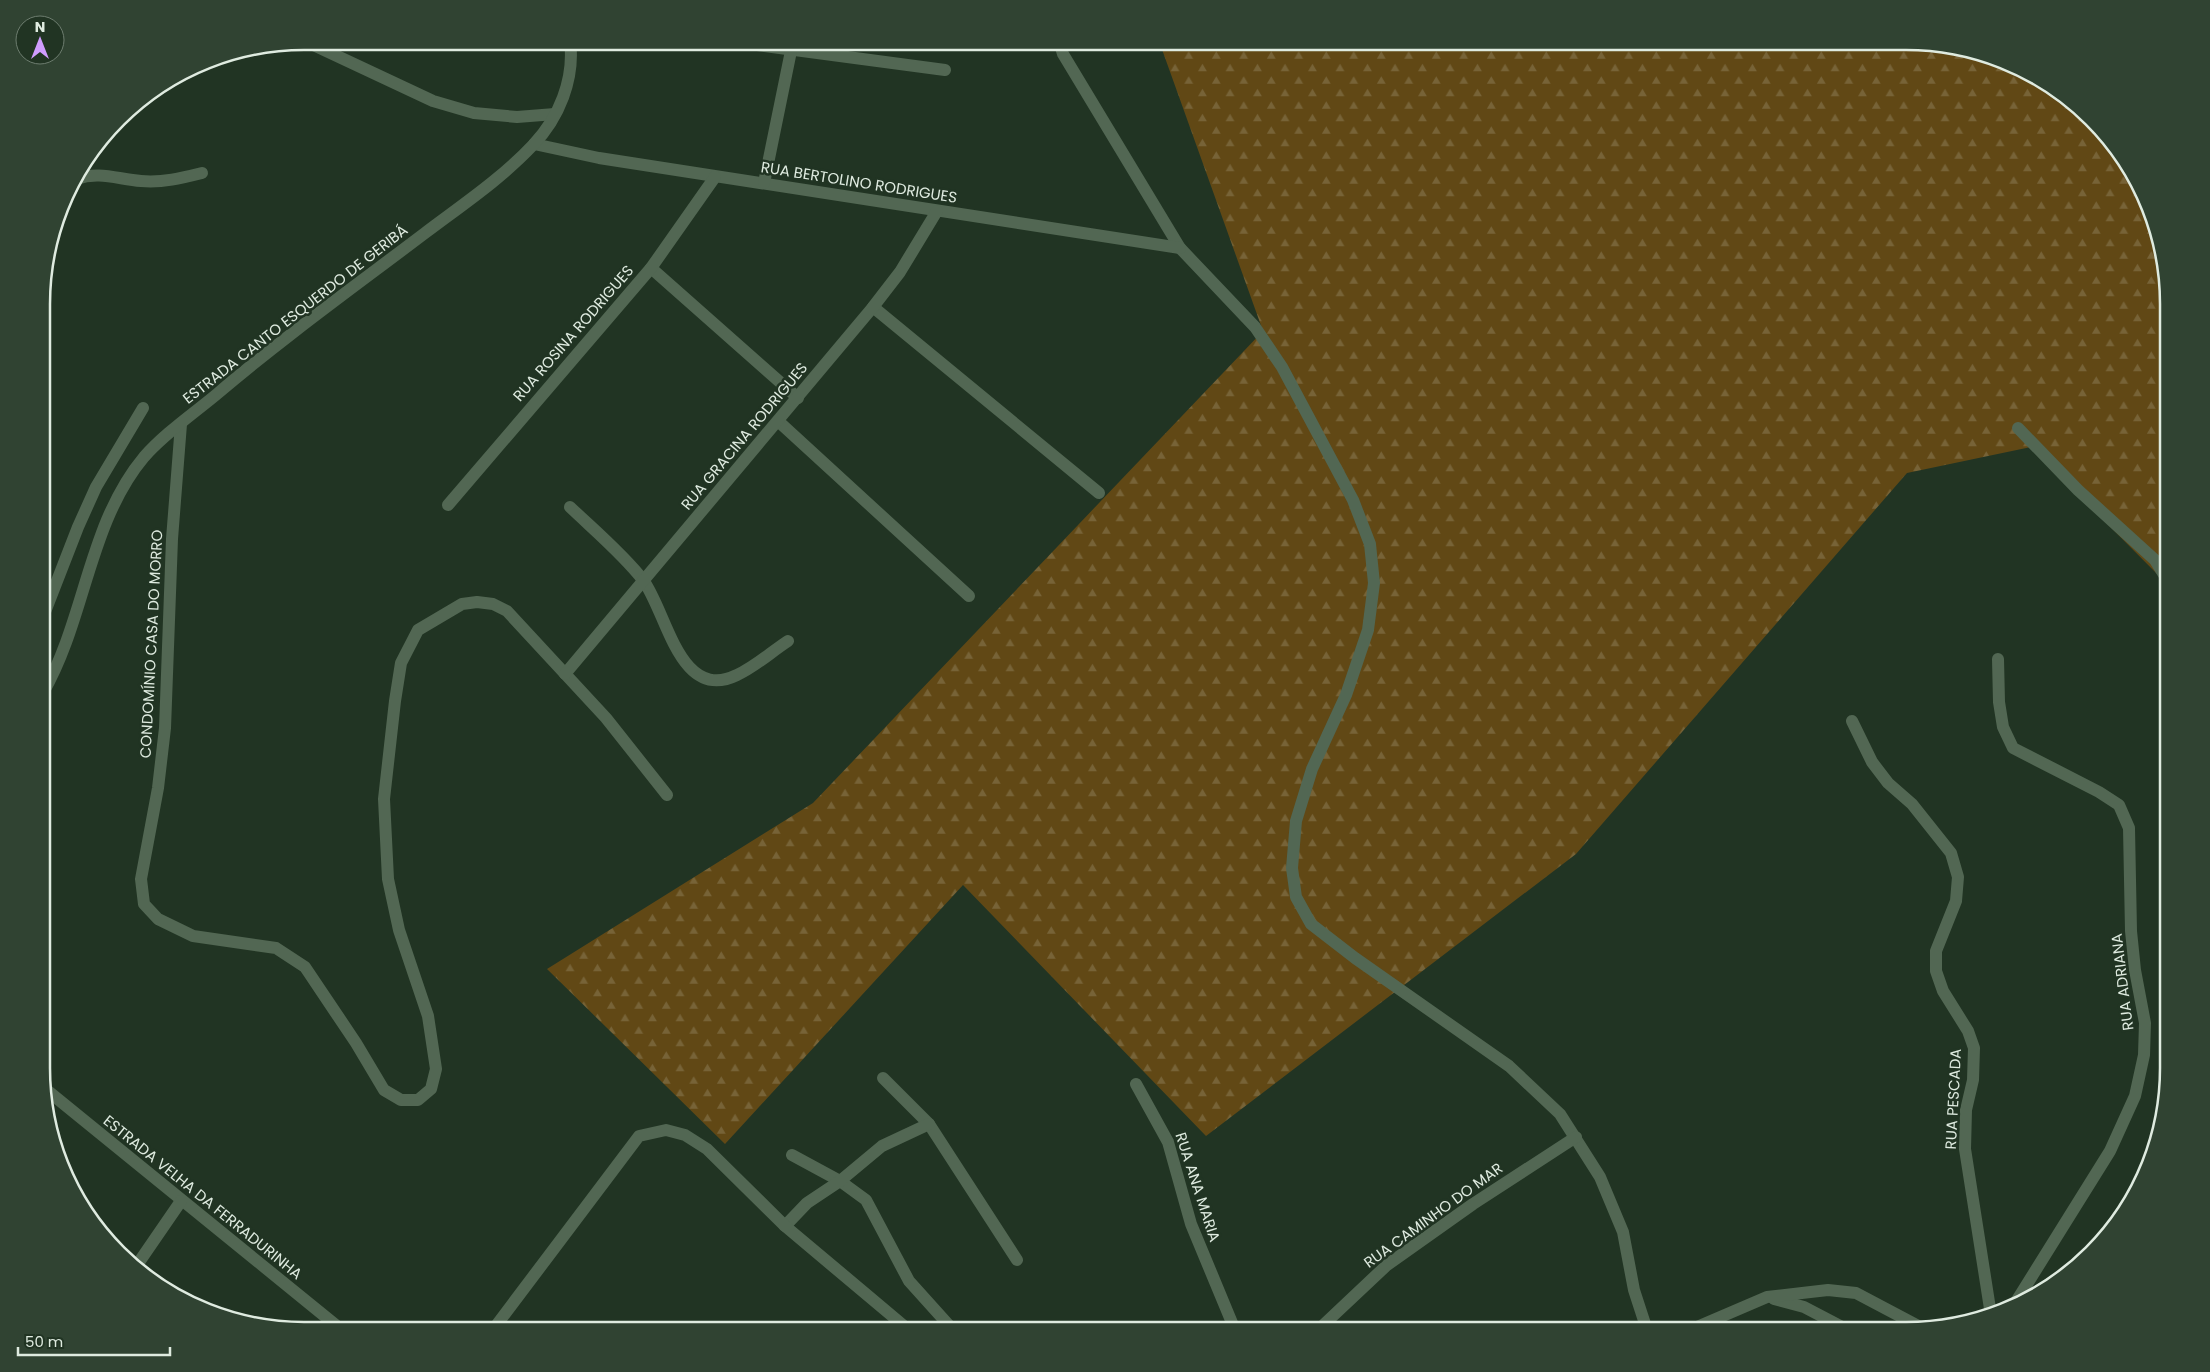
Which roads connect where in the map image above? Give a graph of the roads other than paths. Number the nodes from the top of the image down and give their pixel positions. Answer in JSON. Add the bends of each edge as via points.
{"nodes":[{"id":1,"x":324,"y":50,"type":"edge"},
{"id":2,"x":570,"y":50,"type":"edge"},
{"id":3,"x":785,"y":50,"type":"edge"},
{"id":4,"x":1062,"y":50,"type":"edge"},
{"id":5,"x":791,"y":51,"type":"junction"},
{"id":6,"x":945,"y":70,"type":"dead end"},
{"id":7,"x":555,"y":114,"type":"junction"},
{"id":8,"x":534,"y":144,"type":"junction"},
{"id":9,"x":202,"y":173,"type":"dead end"},
{"id":10,"x":85,"y":176,"type":"edge"},
{"id":11,"x":715,"y":177,"type":"junction"},
{"id":12,"x":764,"y":183,"type":"junction"},
{"id":13,"x":937,"y":211,"type":"junction"},
{"id":14,"x":1180,"y":248,"type":"junction"},
{"id":15,"x":651,"y":268,"type":"junction"},
{"id":16,"x":873,"y":307,"type":"junction"},
{"id":17,"x":798,"y":398,"type":"junction"},
{"id":18,"x":143,"y":408,"type":"dead end"},
{"id":19,"x":778,"y":421,"type":"junction"},
{"id":20,"x":181,"y":424,"type":"junction"},
{"id":21,"x":2018,"y":428,"type":"dead end"},
{"id":22,"x":1100,"y":493,"type":"dead end"},
{"id":23,"x":448,"y":505,"type":"dead end"},
{"id":24,"x":570,"y":507,"type":"dead end"},
{"id":25,"x":2160,"y":568,"type":"edge"},
{"id":26,"x":643,"y":580,"type":"junction"},
{"id":27,"x":969,"y":596,"type":"dead end"},
{"id":28,"x":50,"y":601,"type":"edge"},
{"id":29,"x":788,"y":641,"type":"dead end"},
{"id":30,"x":1998,"y":659,"type":"dead end"},
{"id":31,"x":565,"y":674,"type":"junction"},
{"id":32,"x":50,"y":677,"type":"edge"},
{"id":33,"x":1852,"y":721,"type":"dead end"},
{"id":34,"x":667,"y":795,"type":"dead end"},
{"id":35,"x":883,"y":1078,"type":"dead end"},
{"id":36,"x":1136,"y":1084,"type":"dead end"},
{"id":37,"x":52,"y":1094,"type":"edge"},
{"id":38,"x":929,"y":1124,"type":"junction"},
{"id":39,"x":1576,"y":1136,"type":"junction"},
{"id":40,"x":792,"y":1155,"type":"dead end"},
{"id":41,"x":840,"y":1181,"type":"junction"},
{"id":42,"x":181,"y":1201,"type":"junction"},
{"id":43,"x":785,"y":1226,"type":"junction"},
{"id":44,"x":1017,"y":1260,"type":"dead end"},
{"id":45,"x":140,"y":1261,"type":"edge"},
{"id":46,"x":2020,"y":1295,"type":"edge"},
{"id":47,"x":1767,"y":1298,"type":"junction"},
{"id":48,"x":1990,"y":1307,"type":"edge"},
{"id":49,"x":331,"y":1322,"type":"edge"},
{"id":50,"x":499,"y":1322,"type":"edge"},
{"id":51,"x":900,"y":1322,"type":"edge"},
{"id":52,"x":947,"y":1322,"type":"edge"},
{"id":53,"x":1232,"y":1322,"type":"edge"},
{"id":54,"x":1326,"y":1322,"type":"edge"},
{"id":55,"x":1644,"y":1322,"type":"edge"},
{"id":56,"x":1709,"y":1322,"type":"edge"},
{"id":57,"x":1833,"y":1322,"type":"edge"},
{"id":58,"x":1910,"y":1322,"type":"edge"}],
"edges":[{"from":1,"to":7,"type":"street","via":[[433,101],[474,113],[517,117]]},
{"from":2,"to":7,"type":"street","name":"ESTRADA CANTO ESQUERDO DE GERIBÁ","via":[[568,83]]},
{"from":3,"to":5,"type":"street"},
{"from":4,"to":14,"type":"street"},
{"from":5,"to":6,"type":"street"},
{"from":5,"to":12,"type":"street"},
{"from":7,"to":8,"type":"street","name":"ESTRADA CANTO ESQUERDO DE GERIBÁ"},
{"from":8,"to":11,"type":"street","name":"RUA BERTOLINO RODRIGUES"},
{"from":8,"to":20,"type":"street","name":"ESTRADA CANTO ESQUERDO DE GERIBÁ","via":[[492,182],[248,367]]},
{"from":9,"to":10,"type":"street","via":[[165,181],[141,181],[108,175]]},
{"from":11,"to":12,"type":"street","name":"RUA BERTOLINO RODRIGUES"},
{"from":11,"to":15,"type":"street","name":"RUA ROSINA RODRIGUES"},
{"from":12,"to":13,"type":"street","name":"RUA BERTOLINO RODRIGUES"},
{"from":13,"to":14,"type":"street","name":"RUA BERTOLINO RODRIGUES"},
{"from":13,"to":16,"type":"street","name":"RUA GRACINA RODRIGUES","via":[[900,272]]},
{"from":14,"to":39,"type":"street","via":[[1255,327],[1282,367],[1353,500],[1370,544],[1374,583],[1368,630],[1346,696],[1312,768],[1296,821],[1292,868],[1296,898],[1311,924],[1354,958],[1509,1066],[1560,1114]]},
{"from":15,"to":17,"type":"street"},
{"from":15,"to":23,"type":"street","name":"RUA ROSINA RODRIGUES"},
{"from":16,"to":17,"type":"street","name":"RUA GRACINA RODRIGUES"},
{"from":16,"to":22,"type":"street"},
{"from":17,"to":19,"type":"street","name":"RUA GRACINA RODRIGUES"},
{"from":18,"to":28,"type":"street","via":[[96,487]]},
{"from":19,"to":26,"type":"street","name":"RUA GRACINA RODRIGUES"},
{"from":19,"to":27,"type":"street"},
{"from":20,"to":31,"type":"street","name":"CONDOMÍNIO CASA DO MORRO","via":[[172,539],[165,728],[158,788],[141,879],[144,904],[158,919],[194,936],[276,948],[305,967],[384,1090],[401,1100],[418,1100],[431,1089],[436,1069],[428,1016],[399,930],[388,879],[384,799],[401,663],[418,630],[462,604],[477,602],[507,611]]},
{"from":20,"to":32,"type":"street","name":"ESTRADA CANTO ESQUERDO DE GERIBÁ","via":[[146,455],[125,482],[108,517],[58,663]]},
{"from":21,"to":25,"type":"street"},
{"from":24,"to":26,"type":"street"},
{"from":26,"to":29,"type":"street","via":[[687,668],[702,678],[718,681],[737,675]]},
{"from":26,"to":31,"type":"street","name":"RUA GRACINA RODRIGUES"},
{"from":30,"to":46,"type":"street","name":"RUA ADRIANA","via":[[2003,728],[2013,748],[2119,805],[2129,828],[2131,932],[2145,1023],[2144,1055],[2135,1096],[2110,1151]]},
{"from":31,"to":34,"type":"street","name":"CONDOMÍNIO CASA DO MORRO","via":[[606,718]]},
{"from":33,"to":48,"type":"street","name":"RUA PESCADA","via":[[1872,762],[1888,783],[1912,804],[1951,853],[1958,877],[1956,901],[1936,951],[1936,971],[1943,991],[1974,1048],[1965,1149]]},
{"from":35,"to":38,"type":"street"},
{"from":36,"to":53,"type":"street","name":"RUA ANA MARIA","via":[[1168,1142],[1191,1224]]},
{"from":37,"to":42,"type":"street","name":"ESTRADA VELHA DA FERRADURINHA"},
{"from":38,"to":41,"type":"street","via":[[882,1146]]},
{"from":38,"to":44,"type":"street"},
{"from":39,"to":54,"type":"street","name":"RUA CAMINHO DO MAR","via":[[1387,1265]]},
{"from":39,"to":55,"type":"street","via":[[1600,1177],[1623,1232],[1634,1290]]},
{"from":40,"to":41,"type":"street"},
{"from":41,"to":43,"type":"street","via":[[807,1203]]},
{"from":41,"to":52,"type":"street","via":[[866,1200],[909,1281]]},
{"from":42,"to":45,"type":"street"},
{"from":42,"to":49,"type":"street","name":"ESTRADA VELHA DA FERRADURINHA"},
{"from":43,"to":50,"type":"street","via":[[707,1149],[685,1134],[666,1130],[639,1136]]},
{"from":43,"to":51,"type":"street"},
{"from":47,"to":56,"type":"street"},
{"from":47,"to":57,"type":"street","via":[[1804,1307]]},
{"from":47,"to":58,"type":"street","via":[[1828,1290],[1856,1293]]}]}
